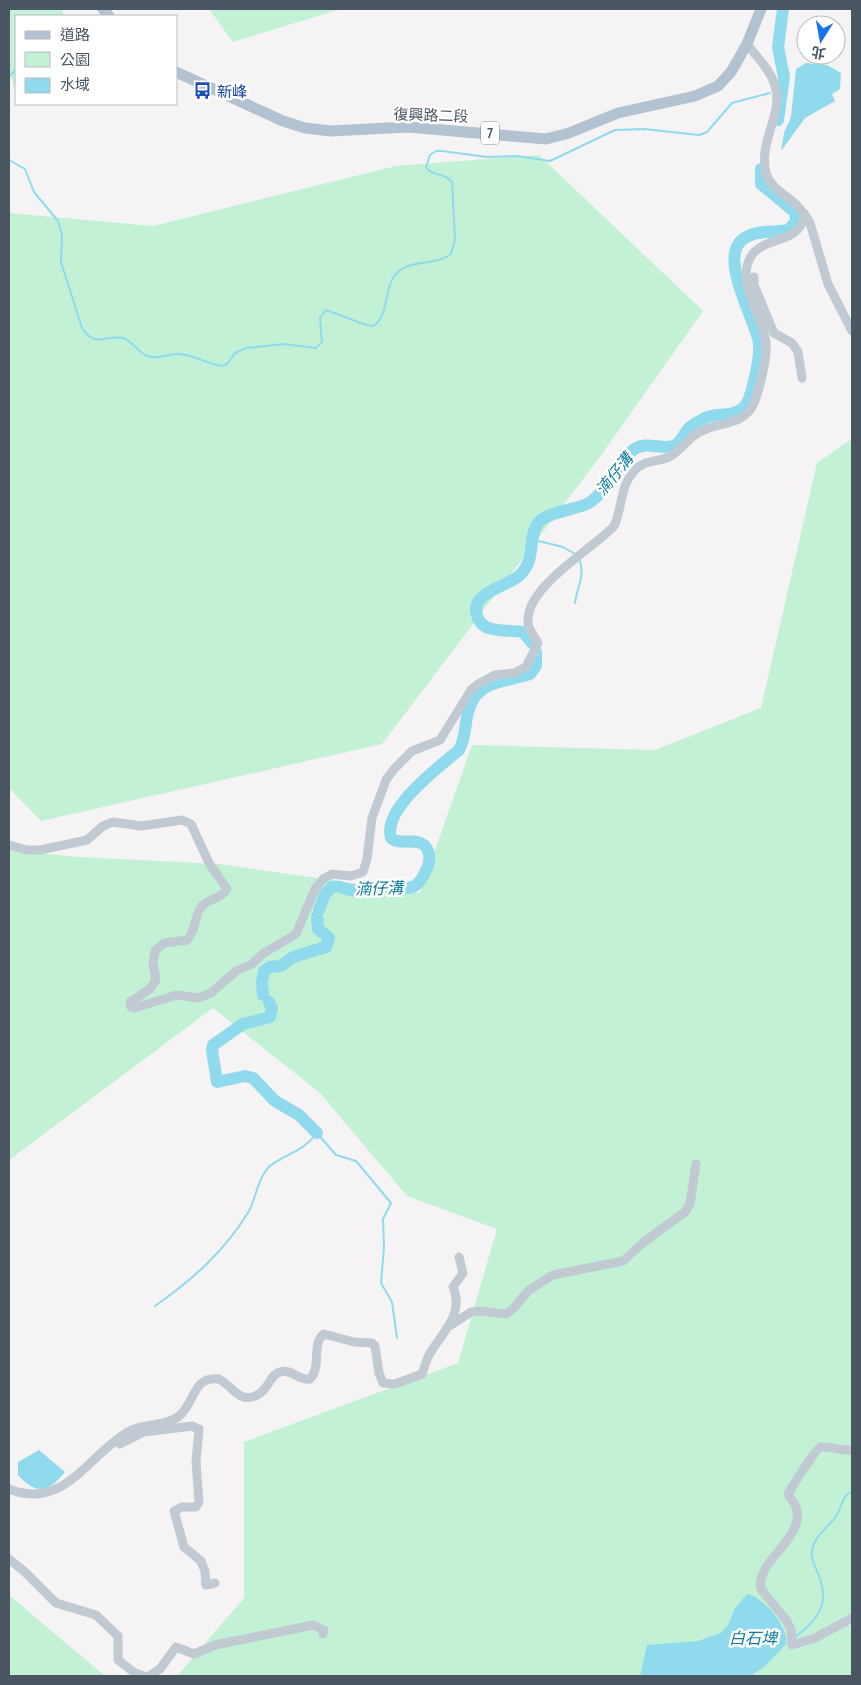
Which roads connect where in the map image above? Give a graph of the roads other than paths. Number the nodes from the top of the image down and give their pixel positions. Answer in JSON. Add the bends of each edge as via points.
{"nodes":[{"id":1,"x":761,"y":9,"type":"edge"},
{"id":2,"x":747,"y":44,"type":"junction"},
{"id":3,"x":178,"y":73,"type":"edge"},
{"id":4,"x":802,"y":211,"type":"junction"},
{"id":5,"x":756,"y":252,"type":"junction"},
{"id":6,"x":852,"y":331,"type":"edge"},
{"id":7,"x":802,"y":378,"type":"dead end"},
{"id":8,"x":9,"y":845,"type":"edge"},
{"id":9,"x":696,"y":1164,"type":"dead end"},
{"id":10,"x":459,"y":1257,"type":"dead end"},
{"id":11,"x":451,"y":1325,"type":"junction"},
{"id":12,"x":852,"y":1450,"type":"edge"},
{"id":13,"x":85,"y":1468,"type":"junction"},
{"id":14,"x":9,"y":1489,"type":"edge"},
{"id":15,"x":9,"y":1559,"type":"edge"},
{"id":16,"x":216,"y":1583,"type":"dead end"},
{"id":17,"x":852,"y":1618,"type":"edge"},
{"id":18,"x":323,"y":1634,"type":"dead end"},
{"id":19,"x":144,"y":1676,"type":"edge"},
{"id":20,"x":149,"y":1676,"type":"edge"}],
"edges":[{"from":1,"to":2,"type":"main road","name":"復興路二段","number":"7"},
{"from":2,"to":3,"type":"main road","name":"復興路二段","number":"7","via":[[731,72],[718,86],[695,96],[618,113],[546,139],[408,128],[331,131],[305,128]]},
{"from":2,"to":4,"type":"street","via":[[774,81],[777,94],[765,146],[768,178]]},
{"from":4,"to":5,"type":"street","via":[[803,223],[792,236]]},
{"from":4,"to":6,"type":"street","via":[[810,223],[828,284]]},
{"from":5,"to":7,"type":"street","via":[[754,285],[774,333],[792,344],[798,352]]},
{"from":5,"to":8,"type":"street","via":[[750,258],[748,286],[767,343],[758,393],[749,412],[733,422],[704,430],[676,453],[641,465],[634,471],[623,490],[614,526],[564,567],[532,604],[528,624],[538,643],[526,666],[478,684],[440,740],[412,751],[394,769],[386,780],[372,818],[363,872],[351,876],[332,874],[323,879],[315,889],[301,925],[290,939],[264,953],[252,964],[241,967],[205,996],[178,996],[131,1007],[130,1002],[155,984],[153,957],[158,946],[187,940],[200,909],[227,890],[190,824],[182,820],[141,826],[113,822],[82,842],[35,851]]},
{"from":9,"to":11,"type":"street","via":[[690,1204],[685,1212],[622,1261],[553,1275],[529,1290],[506,1314],[471,1312]]},
{"from":10,"to":11,"type":"street","via":[[463,1273],[453,1288],[456,1304]]},
{"from":11,"to":13,"type":"street","via":[[429,1355],[422,1374],[395,1384],[384,1383],[379,1374],[377,1349],[372,1343],[348,1341],[329,1334],[319,1339],[316,1368],[310,1379],[280,1372],[275,1374],[263,1393],[249,1398],[239,1395],[219,1379],[206,1380],[193,1392],[178,1417],[126,1433]]},
{"from":12,"to":17,"type":"street","via":[[820,1447],[814,1452],[788,1494],[798,1513],[786,1542],[765,1568],[759,1584],[791,1629],[792,1645],[814,1638]]},
{"from":13,"to":14,"type":"street","via":[[48,1494],[32,1496]]},
{"from":13,"to":16,"type":"street","via":[[97,1464],[127,1440],[144,1432],[192,1426],[199,1429],[196,1461],[199,1502],[196,1507],[182,1507],[174,1511],[184,1547],[201,1561],[206,1585]]},
{"from":15,"to":19,"type":"street","via":[[56,1603],[96,1615],[118,1636],[118,1660]]},
{"from":18,"to":20,"type":"street","via":[[321,1627],[313,1625],[215,1645],[194,1654],[176,1647],[160,1669]]}]}
